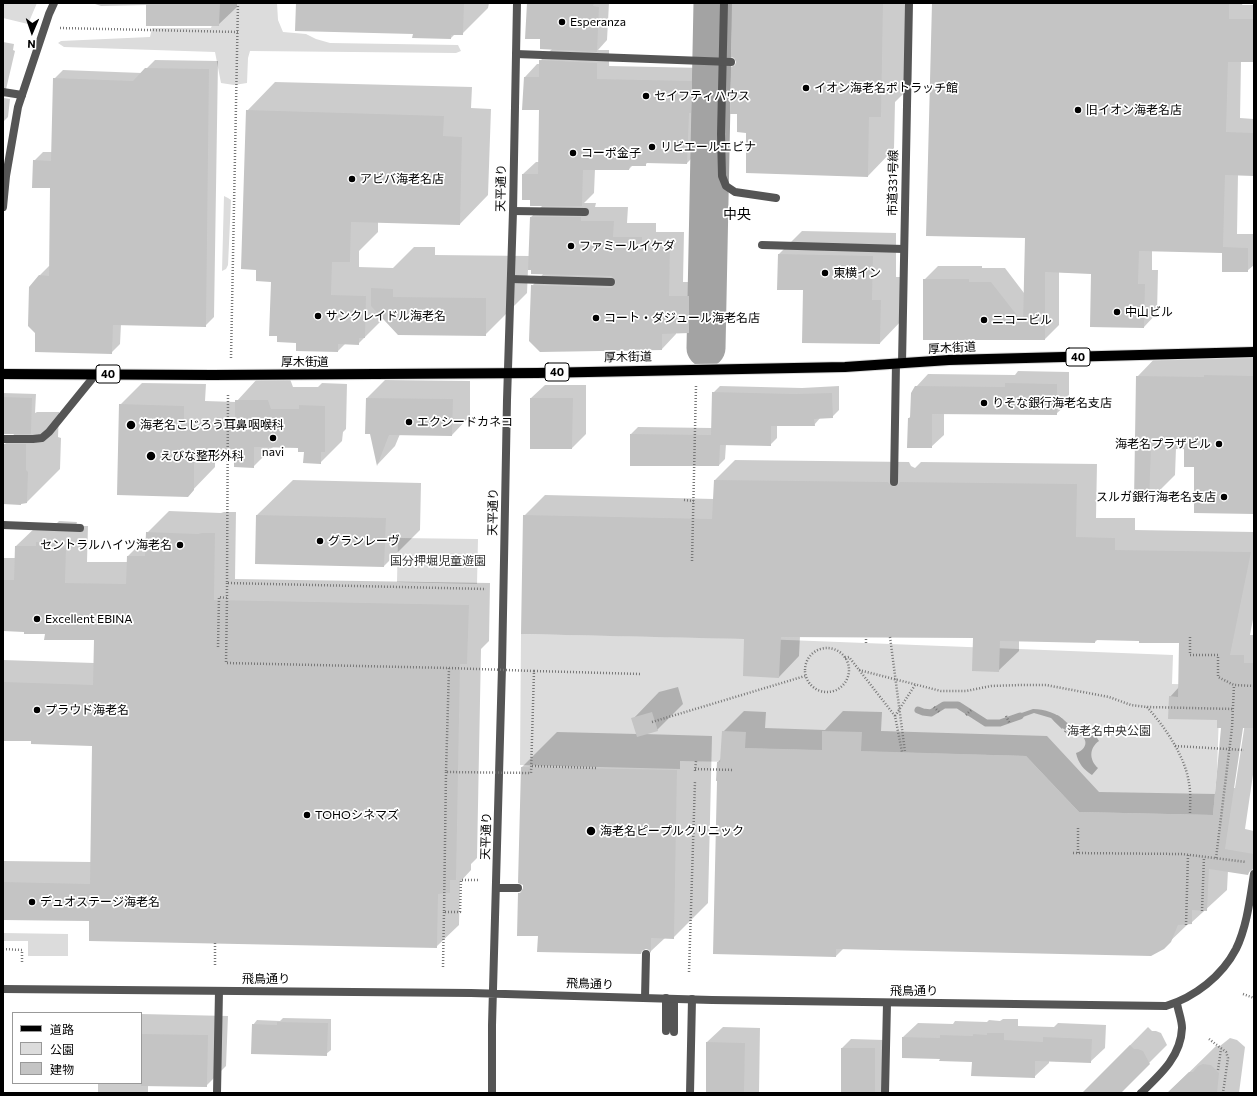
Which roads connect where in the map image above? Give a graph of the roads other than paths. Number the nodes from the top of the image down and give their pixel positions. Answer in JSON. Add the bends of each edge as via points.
{"nodes":[{"id":1,"x":54,"y":3,"type":"edge"},
{"id":2,"x":517,"y":3,"type":"edge"},
{"id":3,"x":724,"y":3,"type":"edge"},
{"id":4,"x":909,"y":3,"type":"edge"},
{"id":5,"x":516,"y":54,"type":"junction"},
{"id":6,"x":720,"y":61,"type":"junction"},
{"id":7,"x":731,"y":62,"type":"dead end"},
{"id":8,"x":3,"y":92,"type":"edge"},
{"id":9,"x":22,"y":95,"type":"junction"},
{"id":10,"x":776,"y":198,"type":"dead end"},
{"id":11,"x":3,"y":207,"type":"edge"},
{"id":12,"x":513,"y":211,"type":"junction"},
{"id":13,"x":585,"y":212,"type":"dead end"},
{"id":14,"x":762,"y":245,"type":"dead end"},
{"id":15,"x":904,"y":249,"type":"junction"},
{"id":16,"x":511,"y":279,"type":"junction"},
{"id":17,"x":612,"y":282,"type":"dead end"},
{"id":18,"x":1254,"y":352,"type":"edge"},
{"id":19,"x":899,"y":363,"type":"junction"},
{"id":20,"x":508,"y":373,"type":"junction"},
{"id":21,"x":3,"y":374,"type":"edge"},
{"id":22,"x":96,"y":374,"type":"junction"},
{"id":23,"x":3,"y":439,"type":"edge"},
{"id":24,"x":894,"y":482,"type":"dead end"},
{"id":25,"x":3,"y":525,"type":"edge"},
{"id":26,"x":80,"y":528,"type":"dead end"},
{"id":27,"x":1254,"y":874,"type":"edge"},
{"id":28,"x":496,"y":888,"type":"junction"},
{"id":29,"x":518,"y":888,"type":"dead end"},
{"id":30,"x":646,"y":954,"type":"dead end"},
{"id":31,"x":3,"y":989,"type":"edge"},
{"id":32,"x":219,"y":991,"type":"junction"},
{"id":33,"x":493,"y":993,"type":"junction"},
{"id":34,"x":645,"y":998,"type":"junction"},
{"id":35,"x":670,"y":999,"type":"junction"},
{"id":36,"x":692,"y":999,"type":"junction"},
{"id":37,"x":887,"y":1003,"type":"junction"},
{"id":38,"x":1177,"y":1003,"type":"junction"},
{"id":39,"x":670,"y":1031,"type":"dead end"},
{"id":40,"x":217,"y":1093,"type":"edge"},
{"id":41,"x":492,"y":1093,"type":"edge"},
{"id":42,"x":690,"y":1093,"type":"edge"},
{"id":43,"x":885,"y":1093,"type":"edge"},
{"id":44,"x":1142,"y":1093,"type":"edge"}],
"edges":[{"from":1,"to":9,"type":"street"},
{"from":2,"to":5,"type":"street","name":"天平通り"},
{"from":3,"to":6,"type":"street"},
{"from":4,"to":15,"type":"street","name":"市道331号線"},
{"from":5,"to":6,"type":"street"},
{"from":5,"to":12,"type":"street","name":"天平通り"},
{"from":6,"to":7,"type":"street"},
{"from":6,"to":10,"type":"street","via":[[722,176],[726,186],[735,192]]},
{"from":8,"to":9,"type":"street"},
{"from":9,"to":11,"type":"street","via":[[6,176]]},
{"from":12,"to":13,"type":"street"},
{"from":12,"to":16,"type":"street","name":"天平通り"},
{"from":14,"to":15,"type":"street"},
{"from":15,"to":19,"type":"street","name":"市道331号線"},
{"from":16,"to":17,"type":"street"},
{"from":16,"to":20,"type":"street","name":"天平通り"},
{"from":18,"to":19,"type":"main road","name":"厚木街道","number":"40"},
{"from":19,"to":20,"type":"main road","name":"厚木街道","number":"40","via":[[845,367]]},
{"from":19,"to":24,"type":"street","name":"市道331号線"},
{"from":20,"to":22,"type":"main road","name":"厚木街道","number":"40"},
{"from":20,"to":28,"type":"street","name":"天平通り"},
{"from":21,"to":22,"type":"main road","name":"厚木街道","number":"40"},
{"from":22,"to":23,"type":"street","via":[[42,438]]},
{"from":25,"to":26,"type":"street"},
{"from":27,"to":38,"type":"street","via":[[1246,919],[1236,949],[1222,970],[1205,986]]},
{"from":28,"to":29,"type":"street"},
{"from":28,"to":33,"type":"street","name":"天平通り"},
{"from":30,"to":34,"type":"street"},
{"from":31,"to":32,"type":"street","name":"飛鳥通り"},
{"from":32,"to":33,"type":"street","name":"飛鳥通り"},
{"from":32,"to":40,"type":"street"},
{"from":33,"to":34,"type":"street","name":"飛鳥通り"},
{"from":33,"to":41,"type":"street","name":"天平通り"},
{"from":34,"to":35,"type":"street","name":"飛鳥通り"},
{"from":35,"to":36,"type":"street","name":"飛鳥通り"},
{"from":35,"to":39,"type":"street"},
{"from":36,"to":37,"type":"street","name":"飛鳥通り"},
{"from":36,"to":42,"type":"street"},
{"from":37,"to":38,"type":"street","name":"飛鳥通り","via":[[1166,1006]]},
{"from":37,"to":43,"type":"street"},
{"from":38,"to":44,"type":"street","via":[[1182,1027],[1179,1048],[1171,1062]]}]}
